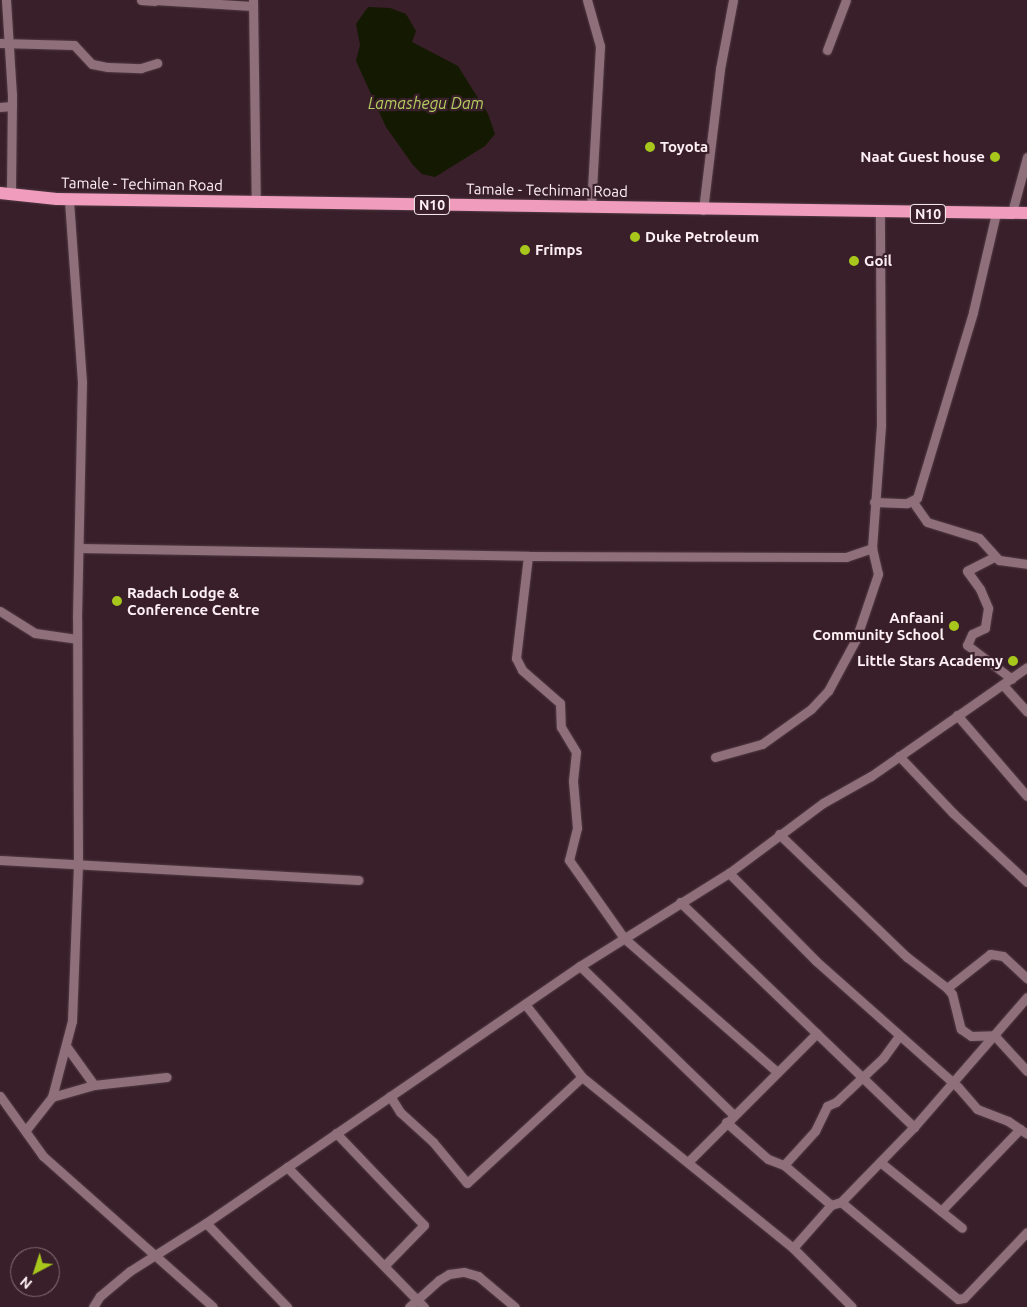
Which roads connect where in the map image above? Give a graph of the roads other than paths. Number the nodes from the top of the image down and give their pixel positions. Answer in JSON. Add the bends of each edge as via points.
{"nodes":[{"id":1,"x":6,"y":0,"type":"edge"},
{"id":2,"x":141,"y":0,"type":"edge"},
{"id":3,"x":587,"y":0,"type":"edge"},
{"id":4,"x":732,"y":0,"type":"edge"},
{"id":5,"x":846,"y":0,"type":"edge"},
{"id":6,"x":155,"y":1,"type":"edge"},
{"id":7,"x":253,"y":3,"type":"edge"},
{"id":8,"x":4,"y":43,"type":"edge"},
{"id":9,"x":827,"y":50,"type":"dead end"},
{"id":10,"x":157,"y":63,"type":"dead end"},
{"id":11,"x":12,"y":106,"type":"junction"},
{"id":12,"x":0,"y":107,"type":"edge"},
{"id":13,"x":1027,"y":157,"type":"edge"},
{"id":14,"x":5,"y":193,"type":"edge"},
{"id":15,"x":36,"y":198,"type":"junction"},
{"id":16,"x":69,"y":199,"type":"junction"},
{"id":17,"x":0,"y":201,"type":"edge"},
{"id":18,"x":256,"y":203,"type":"junction"},
{"id":19,"x":591,"y":207,"type":"junction"},
{"id":20,"x":703,"y":210,"type":"junction"},
{"id":21,"x":996,"y":212,"type":"junction"},
{"id":22,"x":1012,"y":212,"type":"junction"},
{"id":23,"x":880,"y":213,"type":"junction"},
{"id":24,"x":1027,"y":213,"type":"edge"},
{"id":25,"x":874,"y":502,"type":"junction"},
{"id":26,"x":912,"y":502,"type":"junction"},
{"id":27,"x":80,"y":548,"type":"junction"},
{"id":28,"x":872,"y":548,"type":"junction"},
{"id":29,"x":528,"y":556,"type":"junction"},
{"id":30,"x":994,"y":557,"type":"junction"},
{"id":31,"x":1027,"y":564,"type":"edge"},
{"id":32,"x":0,"y":611,"type":"edge"},
{"id":33,"x":77,"y":639,"type":"junction"},
{"id":34,"x":1027,"y":668,"type":"edge"},
{"id":35,"x":1012,"y":679,"type":"junction"},
{"id":36,"x":1003,"y":685,"type":"junction"},
{"id":37,"x":1027,"y":712,"type":"edge"},
{"id":38,"x":957,"y":715,"type":"junction"},
{"id":39,"x":899,"y":756,"type":"junction"},
{"id":40,"x":715,"y":757,"type":"dead end"},
{"id":41,"x":1027,"y":796,"type":"edge"},
{"id":42,"x":779,"y":834,"type":"junction"},
{"id":43,"x":0,"y":860,"type":"edge"},
{"id":44,"x":78,"y":864,"type":"junction"},
{"id":45,"x":729,"y":873,"type":"junction"},
{"id":46,"x":358,"y":880,"type":"dead end"},
{"id":47,"x":1027,"y":882,"type":"edge"},
{"id":48,"x":680,"y":902,"type":"junction"},
{"id":49,"x":624,"y":938,"type":"junction"},
{"id":50,"x":580,"y":966,"type":"junction"},
{"id":51,"x":1027,"y":978,"type":"edge"},
{"id":52,"x":947,"y":988,"type":"junction"},
{"id":53,"x":1027,"y":997,"type":"edge"},
{"id":54,"x":524,"y":1004,"type":"junction"},
{"id":55,"x":817,"y":1033,"type":"junction"},
{"id":56,"x":994,"y":1035,"type":"junction"},
{"id":57,"x":899,"y":1036,"type":"junction"},
{"id":58,"x":66,"y":1046,"type":"junction"},
{"id":59,"x":1027,"y":1071,"type":"edge"},
{"id":60,"x":778,"y":1072,"type":"junction"},
{"id":61,"x":167,"y":1077,"type":"dead end"},
{"id":62,"x":582,"y":1077,"type":"junction"},
{"id":63,"x":863,"y":1077,"type":"junction"},
{"id":64,"x":952,"y":1082,"type":"junction"},
{"id":65,"x":94,"y":1085,"type":"junction"},
{"id":66,"x":0,"y":1096,"type":"edge"},
{"id":67,"x":390,"y":1096,"type":"junction"},
{"id":68,"x":52,"y":1097,"type":"junction"},
{"id":69,"x":734,"y":1115,"type":"junction"},
{"id":70,"x":726,"y":1122,"type":"junction"},
{"id":71,"x":914,"y":1127,"type":"junction"},
{"id":72,"x":26,"y":1130,"type":"junction"},
{"id":73,"x":1023,"y":1131,"type":"edge"},
{"id":74,"x":336,"y":1133,"type":"junction"},
{"id":75,"x":688,"y":1162,"type":"junction"},
{"id":76,"x":880,"y":1162,"type":"junction"},
{"id":77,"x":784,"y":1165,"type":"junction"},
{"id":78,"x":287,"y":1167,"type":"junction"},
{"id":79,"x":841,"y":1202,"type":"junction"},
{"id":80,"x":831,"y":1205,"type":"junction"},
{"id":81,"x":941,"y":1211,"type":"junction"},
{"id":82,"x":206,"y":1223,"type":"junction"},
{"id":83,"x":962,"y":1228,"type":"dead end"},
{"id":84,"x":1027,"y":1232,"type":"edge"},
{"id":85,"x":792,"y":1248,"type":"junction"},
{"id":86,"x":156,"y":1254,"type":"junction"},
{"id":87,"x":384,"y":1266,"type":"junction"},
{"id":88,"x":416,"y":1300,"type":"junction"},
{"id":89,"x":93,"y":1307,"type":"edge"},
{"id":90,"x":213,"y":1307,"type":"edge"},
{"id":91,"x":287,"y":1307,"type":"edge"},
{"id":92,"x":409,"y":1307,"type":"edge"},
{"id":93,"x":424,"y":1307,"type":"edge"},
{"id":94,"x":515,"y":1307,"type":"edge"},
{"id":95,"x":852,"y":1307,"type":"edge"}],
"edges":[{"from":1,"to":8,"type":"street"},
{"from":2,"to":6,"type":"street"},
{"from":3,"to":19,"type":"street","via":[[600,46]]},
{"from":4,"to":20,"type":"street"},
{"from":5,"to":9,"type":"street"},
{"from":6,"to":7,"type":"street"},
{"from":7,"to":18,"type":"street"},
{"from":8,"to":10,"type":"street","via":[[74,45],[92,64],[108,68],[141,68]]},
{"from":8,"to":11,"type":"street"},
{"from":11,"to":12,"type":"street"},
{"from":11,"to":14,"type":"street"},
{"from":13,"to":22,"type":"street"},
{"from":14,"to":15,"type":"highway","number":"N10"},
{"from":15,"to":16,"type":"highway","name":"Tamale - Techiman Road","number":"N10"},
{"from":15,"to":17,"type":"highway","number":"N10"},
{"from":16,"to":18,"type":"highway","name":"Tamale - Techiman Road","number":"N10"},
{"from":16,"to":27,"type":"street","via":[[82,382]]},
{"from":18,"to":19,"type":"highway","name":"Tamale - Techiman Road","number":"N10"},
{"from":19,"to":20,"type":"highway","name":"Tamale - Techiman Road","number":"N10"},
{"from":20,"to":23,"type":"highway","name":"Tamale - Techiman Road","number":"N10","via":[[829,209]]},
{"from":21,"to":22,"type":"highway","name":"Tamale - Techiman Road","number":"N10"},
{"from":21,"to":23,"type":"highway","name":"Tamale - Techiman Road","number":"N10"},
{"from":21,"to":26,"type":"street","via":[[944,416],[917,498]]},
{"from":22,"to":24,"type":"highway","name":"Tamale - Techiman Road","number":"N10"},
{"from":23,"to":25,"type":"street","via":[[881,416]]},
{"from":25,"to":26,"type":"street"},
{"from":25,"to":28,"type":"street"},
{"from":26,"to":30,"type":"street","via":[[927,522],[980,538]]},
{"from":27,"to":29,"type":"street"},
{"from":27,"to":33,"type":"street"},
{"from":28,"to":29,"type":"street","via":[[846,557]]},
{"from":28,"to":40,"type":"street","via":[[878,574],[856,639],[828,690],[811,709],[762,744]]},
{"from":29,"to":49,"type":"street","via":[[517,665],[560,704],[561,727],[576,752],[573,781],[577,828],[569,860]]},
{"from":30,"to":31,"type":"street"},
{"from":30,"to":35,"type":"street","via":[[967,571],[988,608],[985,628],[972,634],[967,645]]},
{"from":32,"to":33,"type":"street","via":[[35,633]]},
{"from":33,"to":44,"type":"street"},
{"from":34,"to":35,"type":"street"},
{"from":35,"to":36,"type":"street"},
{"from":36,"to":37,"type":"street"},
{"from":36,"to":38,"type":"street"},
{"from":38,"to":39,"type":"street"},
{"from":38,"to":41,"type":"street"},
{"from":39,"to":42,"type":"street"},
{"from":39,"to":47,"type":"street","via":[[953,813]]},
{"from":42,"to":45,"type":"street"},
{"from":42,"to":52,"type":"street","via":[[907,957]]},
{"from":43,"to":44,"type":"street"},
{"from":44,"to":46,"type":"street"},
{"from":44,"to":58,"type":"street","via":[[72,1021]]},
{"from":45,"to":48,"type":"street"},
{"from":45,"to":57,"type":"street","via":[[816,961]]},
{"from":48,"to":49,"type":"street"},
{"from":48,"to":55,"type":"street","via":[[694,920]]},
{"from":49,"to":50,"type":"street"},
{"from":49,"to":60,"type":"street"},
{"from":50,"to":54,"type":"street"},
{"from":50,"to":69,"type":"street"},
{"from":51,"to":52,"type":"street","via":[[1004,956],[990,954]]},
{"from":52,"to":56,"type":"street","via":[[952,994],[961,1028],[971,1036]]},
{"from":53,"to":56,"type":"street"},
{"from":54,"to":62,"type":"street"},
{"from":54,"to":67,"type":"street"},
{"from":55,"to":60,"type":"street"},
{"from":55,"to":63,"type":"street"},
{"from":56,"to":59,"type":"street"},
{"from":56,"to":64,"type":"street"},
{"from":57,"to":63,"type":"street"},
{"from":57,"to":64,"type":"street"},
{"from":58,"to":65,"type":"street"},
{"from":58,"to":68,"type":"street","via":[[57,1069]]},
{"from":60,"to":69,"type":"street"},
{"from":61,"to":65,"type":"street"},
{"from":62,"to":67,"type":"street","via":[[467,1183],[432,1142],[400,1112]]},
{"from":62,"to":75,"type":"street"},
{"from":63,"to":71,"type":"street"},
{"from":63,"to":77,"type":"street","via":[[836,1102],[827,1106],[815,1131]]},
{"from":64,"to":71,"type":"street"},
{"from":64,"to":73,"type":"street","via":[[977,1109]]},
{"from":65,"to":68,"type":"street"},
{"from":66,"to":72,"type":"street"},
{"from":67,"to":74,"type":"street"},
{"from":68,"to":72,"type":"street"},
{"from":69,"to":70,"type":"street"},
{"from":70,"to":75,"type":"street"},
{"from":70,"to":77,"type":"street","via":[[768,1159]]},
{"from":71,"to":76,"type":"street"},
{"from":72,"to":86,"type":"street","via":[[56,1169]]},
{"from":73,"to":81,"type":"street"},
{"from":74,"to":78,"type":"street"},
{"from":74,"to":87,"type":"street","via":[[424,1225]]},
{"from":75,"to":85,"type":"street"},
{"from":76,"to":79,"type":"street"},
{"from":76,"to":81,"type":"street"},
{"from":77,"to":80,"type":"street"},
{"from":78,"to":82,"type":"street"},
{"from":78,"to":87,"type":"street"},
{"from":79,"to":80,"type":"street"},
{"from":79,"to":84,"type":"street","via":[[958,1299],[964,1298]]},
{"from":80,"to":85,"type":"street"},
{"from":81,"to":83,"type":"street"},
{"from":82,"to":86,"type":"street"},
{"from":82,"to":91,"type":"street"},
{"from":85,"to":95,"type":"street"},
{"from":86,"to":89,"type":"street","via":[[111,1285]]},
{"from":86,"to":90,"type":"street"},
{"from":87,"to":88,"type":"street"},
{"from":88,"to":92,"type":"street"},
{"from":88,"to":93,"type":"street"},
{"from":88,"to":94,"type":"street","via":[[450,1274],[464,1272],[478,1276]]}]}
